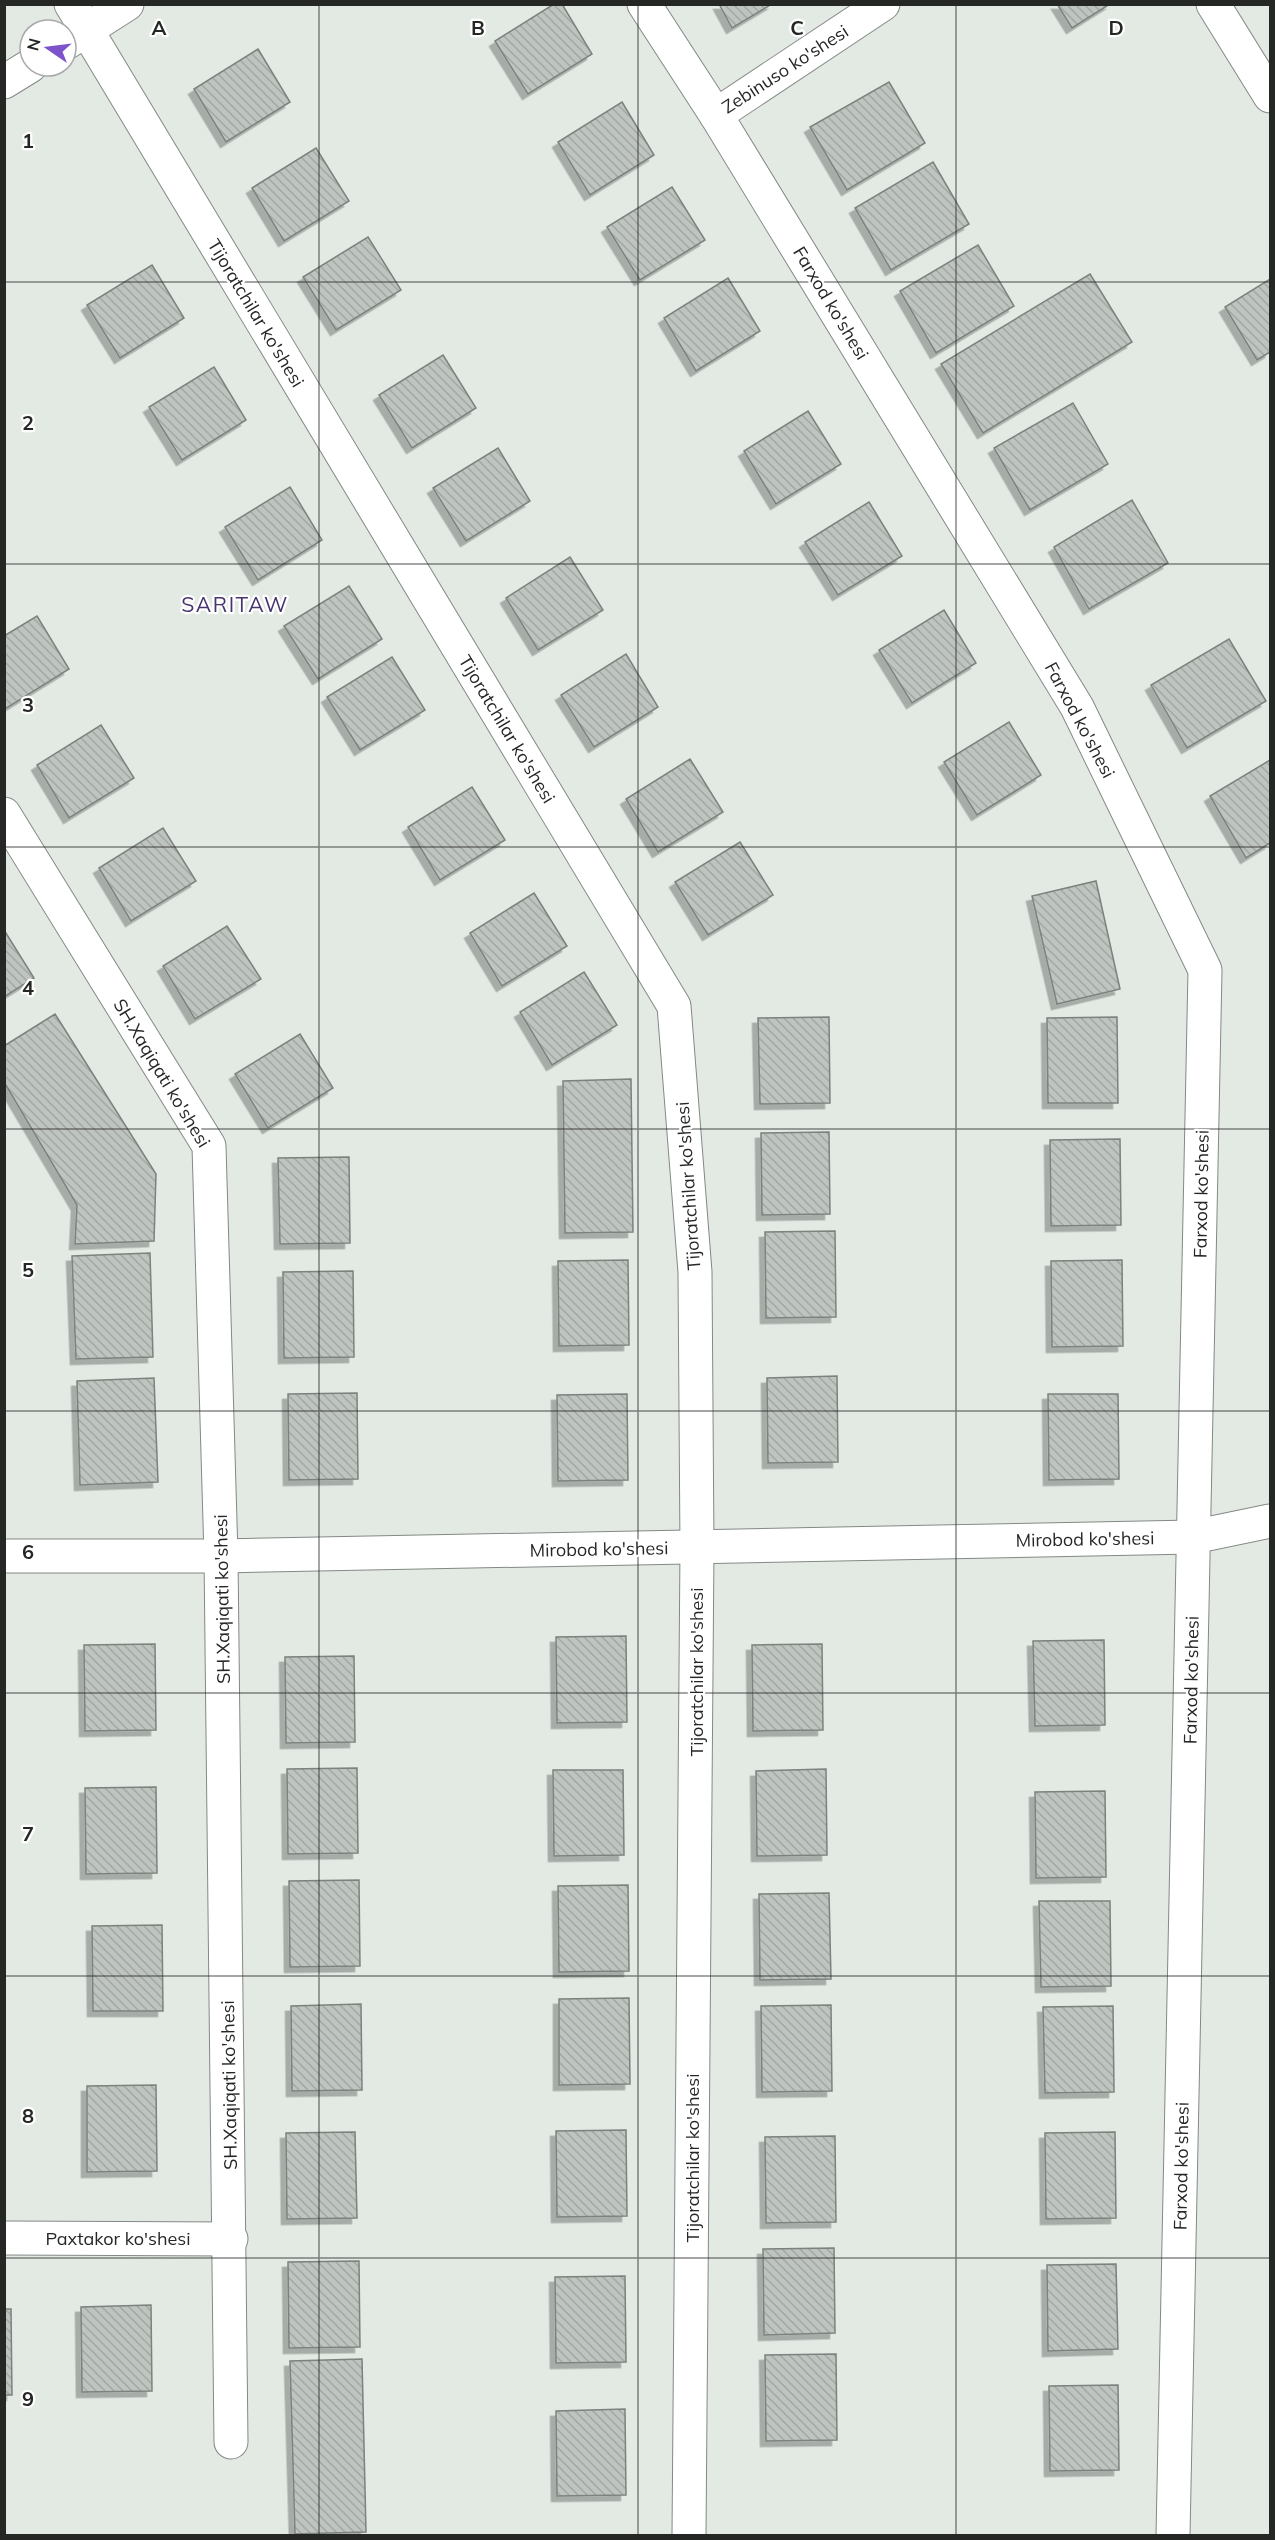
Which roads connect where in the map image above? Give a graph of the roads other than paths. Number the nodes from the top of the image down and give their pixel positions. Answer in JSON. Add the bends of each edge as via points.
{"nodes":[{"id":1,"x":127,"y":4,"type":"edge"},
{"id":2,"x":644,"y":4,"type":"edge"},
{"id":3,"x":883,"y":4,"type":"edge"},
{"id":4,"x":1213,"y":4,"type":"edge"},
{"id":5,"x":78,"y":24,"type":"edge"},
{"id":6,"x":78,"y":33,"type":"edge"},
{"id":7,"x":18,"y":73,"type":"edge"},
{"id":8,"x":4,"y":82,"type":"edge"},
{"id":9,"x":1270,"y":96,"type":"edge"},
{"id":10,"x":716,"y":115,"type":"junction"},
{"id":11,"x":4,"y":814,"type":"edge"},
{"id":12,"x":1270,"y":1521,"type":"edge"},
{"id":13,"x":1193,"y":1537,"type":"junction"},
{"id":14,"x":697,"y":1548,"type":"junction"},
{"id":15,"x":4,"y":1556,"type":"edge"},
{"id":16,"x":222,"y":1556,"type":"junction"},
{"id":17,"x":4,"y":2238,"type":"edge"},
{"id":18,"x":231,"y":2239,"type":"junction"},
{"id":19,"x":231,"y":2442,"type":"dead end"},
{"id":20,"x":689,"y":2535,"type":"edge"},
{"id":21,"x":1173,"y":2535,"type":"edge"}],
"edges":[{"from":1,"to":5,"type":"street"},
{"from":2,"to":10,"type":"street","name":"Farxod ko'shesi"},
{"from":3,"to":10,"type":"street","name":"Zebinuso ko'shesi"},
{"from":4,"to":9,"type":"street"},
{"from":6,"to":14,"type":"street","name":"Tijoratchilar ko'shesi","via":[[674,1006],[695,1272]]},
{"from":7,"to":8,"type":"street"},
{"from":10,"to":13,"type":"street","name":"Farxod ko'shesi","via":[[1077,707],[1205,970]]},
{"from":11,"to":16,"type":"street","name":"SH.Xaqiqati ko'shesi","via":[[209,1146]]},
{"from":12,"to":13,"type":"street","name":"Mirobod ko'shesi"},
{"from":13,"to":14,"type":"street","name":"Mirobod ko'shesi"},
{"from":13,"to":21,"type":"street","name":"Farxod ko'shesi"},
{"from":14,"to":16,"type":"street","name":"Mirobod ko'shesi"},
{"from":14,"to":20,"type":"street","name":"Tijoratchilar ko'shesi"},
{"from":15,"to":16,"type":"street","name":"Mirobod ko'shesi"},
{"from":16,"to":18,"type":"street","name":"SH.Xaqiqati ko'shesi"},
{"from":17,"to":18,"type":"street","name":"Paxtakor ko'shesi"},
{"from":18,"to":19,"type":"street","name":"SH.Xaqiqati ko'shesi"}]}
